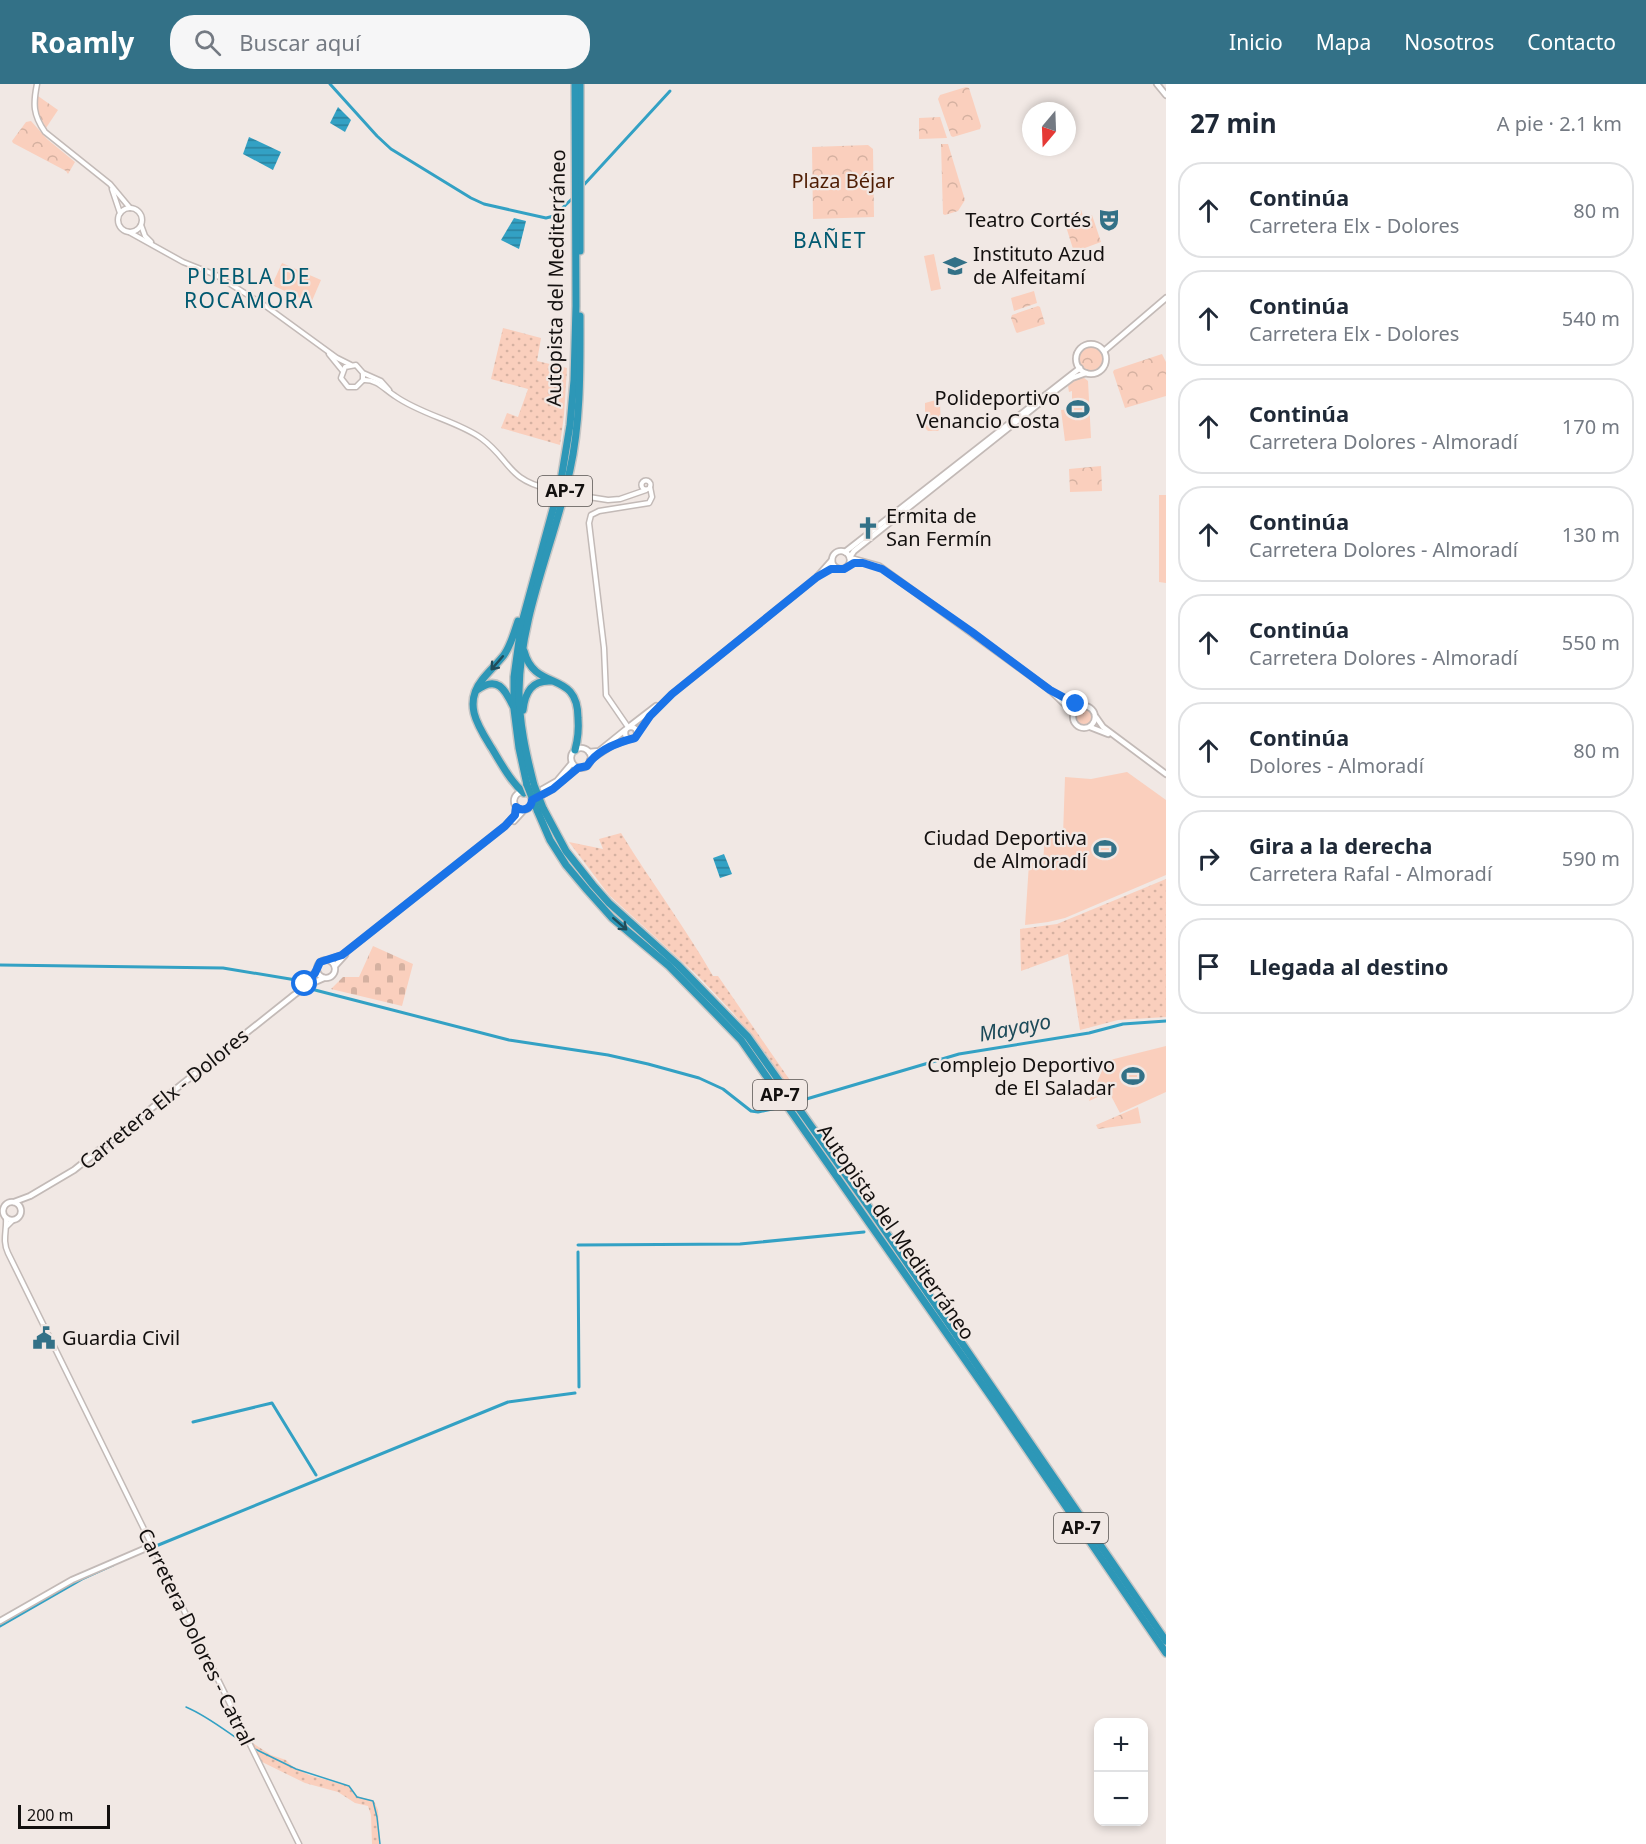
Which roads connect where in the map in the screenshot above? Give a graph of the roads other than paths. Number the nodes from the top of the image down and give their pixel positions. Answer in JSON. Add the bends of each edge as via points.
{"nodes":[{"id":1,"x":37,"y":84,"type":"edge"},
{"id":2,"x":574,"y":84,"type":"edge"},
{"id":3,"x":580,"y":84,"type":"edge"},
{"id":4,"x":1157,"y":84,"type":"edge"},
{"id":5,"x":1166,"y":95,"type":"edge"},
{"id":6,"x":111,"y":185,"type":"junction"},
{"id":7,"x":578,"y":192,"type":"junction"},
{"id":8,"x":130,"y":208,"type":"junction"},
{"id":9,"x":119,"y":215,"type":"junction"},
{"id":10,"x":141,"y":225,"type":"junction"},
{"id":11,"x":129,"y":232,"type":"junction"},
{"id":12,"x":156,"y":246,"type":"junction"},
{"id":13,"x":1166,"y":298,"type":"edge"},
{"id":14,"x":325,"y":349,"type":"junction"},
{"id":15,"x":1102,"y":350,"type":"junction"},
{"id":16,"x":351,"y":365,"type":"junction"},
{"id":17,"x":1080,"y":368,"type":"junction"},
{"id":18,"x":342,"y":370,"type":"junction"},
{"id":19,"x":1086,"y":372,"type":"junction"},
{"id":20,"x":363,"y":373,"type":"junction"},
{"id":21,"x":363,"y":380,"type":"junction"},
{"id":22,"x":394,"y":396,"type":"junction"},
{"id":23,"x":642,"y":486,"type":"junction"},
{"id":24,"x":647,"y":489,"type":"junction"},
{"id":25,"x":634,"y":494,"type":"junction"},
{"id":26,"x":845,"y":552,"type":"junction"},
{"id":27,"x":850,"y":557,"type":"junction"},
{"id":28,"x":832,"y":560,"type":"junction"},
{"id":29,"x":849,"y":564,"type":"junction"},
{"id":30,"x":837,"y":568,"type":"junction"},
{"id":31,"x":890,"y":574,"type":"junction"},
{"id":32,"x":817,"y":577,"type":"junction"},
{"id":33,"x":529,"y":594,"type":"junction"},
{"id":34,"x":523,"y":645,"type":"junction"},
{"id":35,"x":553,"y":681,"type":"junction"},
{"id":36,"x":1050,"y":690,"type":"junction"},
{"id":37,"x":475,"y":691,"type":"junction"},
{"id":38,"x":672,"y":694,"type":"junction"},
{"id":39,"x":1080,"y":706,"type":"junction"},
{"id":40,"x":514,"y":709,"type":"junction"},
{"id":41,"x":1073,"y":712,"type":"junction"},
{"id":42,"x":1096,"y":717,"type":"junction"},
{"id":43,"x":1090,"y":727,"type":"junction"},
{"id":44,"x":628,"y":728,"type":"junction"},
{"id":45,"x":522,"y":730,"type":"junction"},
{"id":46,"x":638,"y":732,"type":"junction"},
{"id":47,"x":579,"y":736,"type":"junction"},
{"id":48,"x":629,"y":739,"type":"junction"},
{"id":49,"x":1121,"y":741,"type":"junction"},
{"id":50,"x":575,"y":750,"type":"junction"},
{"id":51,"x":587,"y":751,"type":"junction"},
{"id":52,"x":590,"y":760,"type":"junction"},
{"id":53,"x":572,"y":763,"type":"junction"},
{"id":54,"x":578,"y":768,"type":"junction"},
{"id":55,"x":1166,"y":774,"type":"edge"},
{"id":56,"x":514,"y":783,"type":"junction"},
{"id":57,"x":529,"y":792,"type":"junction"},
{"id":58,"x":516,"y":796,"type":"junction"},
{"id":59,"x":516,"y":807,"type":"junction"},
{"id":60,"x":540,"y":809,"type":"junction"},
{"id":61,"x":524,"y":810,"type":"junction"},
{"id":62,"x":328,"y":960,"type":"junction"},
{"id":63,"x":335,"y":966,"type":"junction"},
{"id":64,"x":317,"y":970,"type":"junction"},
{"id":65,"x":324,"y":978,"type":"junction"},
{"id":66,"x":294,"y":995,"type":"junction"},
{"id":67,"x":30,"y":1196,"type":"junction"},
{"id":68,"x":14,"y":1202,"type":"junction"},
{"id":69,"x":1,"y":1208,"type":"edge"},
{"id":70,"x":20,"y":1209,"type":"junction"},
{"id":71,"x":6,"y":1218,"type":"junction"},
{"id":72,"x":13,"y":1220,"type":"junction"},
{"id":73,"x":7,"y":1227,"type":"junction"},
{"id":74,"x":151,"y":1546,"type":"junction"},
{"id":75,"x":0,"y":1621,"type":"edge"},
{"id":76,"x":1166,"y":1641,"type":"edge"},
{"id":77,"x":1166,"y":1653,"type":"edge"},
{"id":78,"x":299,"y":1844,"type":"edge"}],
"edges":[{"from":1,"to":6,"type":"street","via":[[33,103],[45,132]]},
{"from":2,"to":7,"type":"highway","name":"Autopista del Mediterráneo","number":"AP-7"},
{"from":3,"to":7,"type":"highway","name":"Autopista del Mediterráneo","number":"AP-7"},
{"from":4,"to":5,"type":"main road"},
{"from":6,"to":8,"type":"street"},
{"from":6,"to":9,"type":"street"},
{"from":7,"to":33,"type":"highway","name":"Autopista del Mediterráneo","number":"AP-7","via":[[570,425],[561,480]]},
{"from":7,"to":34,"type":"highway","name":"Autopista del Mediterráneo","number":"AP-7","via":[[580,384],[570,468]]},
{"from":8,"to":9,"type":"street"},
{"from":8,"to":10,"type":"street","via":[[139,212]]},
{"from":9,"to":11,"type":"street","via":[[120,227]]},
{"from":10,"to":11,"type":"street"},
{"from":10,"to":12,"type":"street","via":[[145,236]]},
{"from":11,"to":12,"type":"street"},
{"from":12,"to":14,"type":"street","via":[[216,275]]},
{"from":13,"to":15,"type":"main road"},
{"from":14,"to":16,"type":"street"},
{"from":14,"to":18,"type":"street"},
{"from":15,"to":17,"type":"main road","via":[[1091,344],[1081,349],[1076,358]]},
{"from":15,"to":19,"type":"main road","via":[[1106,360],[1103,367],[1095,373]]},
{"from":16,"to":18,"type":"street"},
{"from":16,"to":20,"type":"street"},
{"from":17,"to":19,"type":"main road"},
{"from":17,"to":26,"type":"main road"},
{"from":18,"to":21,"type":"street","via":[[342,382],[348,387],[356,387]]},
{"from":19,"to":27,"type":"main road","via":[[1056,390]]},
{"from":20,"to":21,"type":"street"},
{"from":20,"to":22,"type":"street","via":[[381,381]]},
{"from":21,"to":22,"type":"street","via":[[378,383]]},
{"from":22,"to":25,"type":"street","bridge":true,"via":[[478,436],[528,483],[608,500]]},
{"from":23,"to":24,"type":"street"},
{"from":23,"to":24,"type":"street","via":[[647,481]]},
{"from":23,"to":25,"type":"street"},
{"from":24,"to":25,"type":"street"},
{"from":24,"to":44,"type":"street","via":[[652,500],[646,504],[599,511],[590,519],[606,695]]},
{"from":26,"to":27,"type":"main road"},
{"from":26,"to":28,"type":"main road","via":[[835,553]]},
{"from":27,"to":29,"type":"main road"},
{"from":27,"to":31,"type":"main road","via":[[879,566]]},
{"from":28,"to":30,"type":"main road"},
{"from":28,"to":32,"type":"main road"},
{"from":29,"to":30,"type":"main road","via":[[844,569]]},
{"from":29,"to":31,"type":"main road","via":[[863,563]]},
{"from":30,"to":32,"type":"main road"},
{"from":31,"to":36,"type":"main road"},
{"from":32,"to":38,"type":"main road"},
{"from":33,"to":37,"type":"highway","one_way":true,"via":[[508,647]]},
{"from":33,"to":40,"type":"highway","name":"Autopista del Mediterráneo","number":"AP-7","via":[[517,644]]},
{"from":34,"to":35,"type":"highway","via":[[530,668]]},
{"from":34,"to":45,"type":"highway","name":"Autopista del Mediterráneo","number":"AP-7","via":[[519,693]]},
{"from":35,"to":45,"type":"highway","via":[[540,682],[528,690]]},
{"from":35,"to":47,"type":"highway","via":[[575,696]]},
{"from":36,"to":39,"type":"main road"},
{"from":36,"to":41,"type":"main road"},
{"from":37,"to":40,"type":"highway","via":[[486,684],[500,686]]},
{"from":37,"to":56,"type":"highway","via":[[475,720]]},
{"from":38,"to":44,"type":"main road"},
{"from":38,"to":46,"type":"main road"},
{"from":39,"to":41,"type":"main road"},
{"from":39,"to":42,"type":"main road","via":[[1092,708]]},
{"from":40,"to":57,"type":"highway","name":"Autopista del Mediterráneo","number":"AP-7"},
{"from":41,"to":43,"type":"main road","via":[[1076,725]]},
{"from":42,"to":43,"type":"main road"},
{"from":42,"to":49,"type":"main road","via":[[1101,726]]},
{"from":43,"to":49,"type":"main road"},
{"from":44,"to":46,"type":"main road","via":[[634,727]]},
{"from":44,"to":48,"type":"main road","via":[[625,735]]},
{"from":44,"to":51,"type":"main road","via":[[599,751]]},
{"from":45,"to":57,"type":"highway","name":"Autopista del Mediterráneo","number":"AP-7"},
{"from":46,"to":48,"type":"main road"},
{"from":47,"to":50,"type":"highway"},
{"from":47,"to":51,"type":"highway"},
{"from":48,"to":52,"type":"main road"},
{"from":49,"to":55,"type":"main road"},
{"from":50,"to":51,"type":"main road"},
{"from":50,"to":53,"type":"main road"},
{"from":51,"to":52,"type":"main road"},
{"from":52,"to":54,"type":"main road","via":[[587,766]]},
{"from":53,"to":54,"type":"main road"},
{"from":53,"to":57,"type":"main road","via":[[557,781],[543,790]]},
{"from":54,"to":57,"type":"main road","via":[[553,789]]},
{"from":56,"to":57,"type":"highway"},
{"from":56,"to":58,"type":"highway"},
{"from":57,"to":58,"type":"main road"},
{"from":57,"to":60,"type":"highway","name":"Autopista del Mediterráneo","number":"AP-7","bridge":true},
{"from":57,"to":61,"type":"main road","via":[[530,806]]},
{"from":58,"to":59,"type":"main road"},
{"from":59,"to":61,"type":"main road"},
{"from":59,"to":62,"type":"main road","via":[[515,815],[505,826],[342,955]]},
{"from":60,"to":76,"type":"highway","name":"Autopista del Mediterráneo","number":"AP-7","via":[[567,851],[609,903],[678,964],[748,1037]]},
{"from":60,"to":77,"type":"highway","name":"Autopista del Mediterráneo","number":"AP-7","one_way":true,"via":[[550,840],[587,890],[741,1040]]},
{"from":61,"to":63,"type":"main road"},
{"from":62,"to":63,"type":"main road"},
{"from":62,"to":64,"type":"main road","via":[[320,962]]},
{"from":63,"to":65,"type":"main road","via":[[332,977]]},
{"from":64,"to":65,"type":"main road"},
{"from":64,"to":66,"type":"main road","name":"Carretera Elx - Dolores"},
{"from":65,"to":66,"type":"main road","name":"Carretera Elx - Dolores"},
{"from":66,"to":67,"type":"main road","name":"Carretera Elx - Dolores","via":[[74,1170]]},
{"from":67,"to":68,"type":"main road","name":"Carretera Elx - Dolores"},
{"from":67,"to":70,"type":"main road","name":"Carretera Elx - Dolores"},
{"from":68,"to":69,"type":"main road"},
{"from":68,"to":70,"type":"main road"},
{"from":69,"to":71,"type":"main road"},
{"from":70,"to":72,"type":"main road"},
{"from":71,"to":72,"type":"main road"},
{"from":71,"to":73,"type":"street","name":"Carretera Dolores - Catral"},
{"from":72,"to":73,"type":"street"},
{"from":73,"to":74,"type":"street","name":"Carretera Dolores - Catral","via":[[4,1243],[8,1253]]},
{"from":74,"to":75,"type":"main road","via":[[72,1580]]},
{"from":74,"to":78,"type":"street","name":"Carretera Dolores - Catral"}]}
